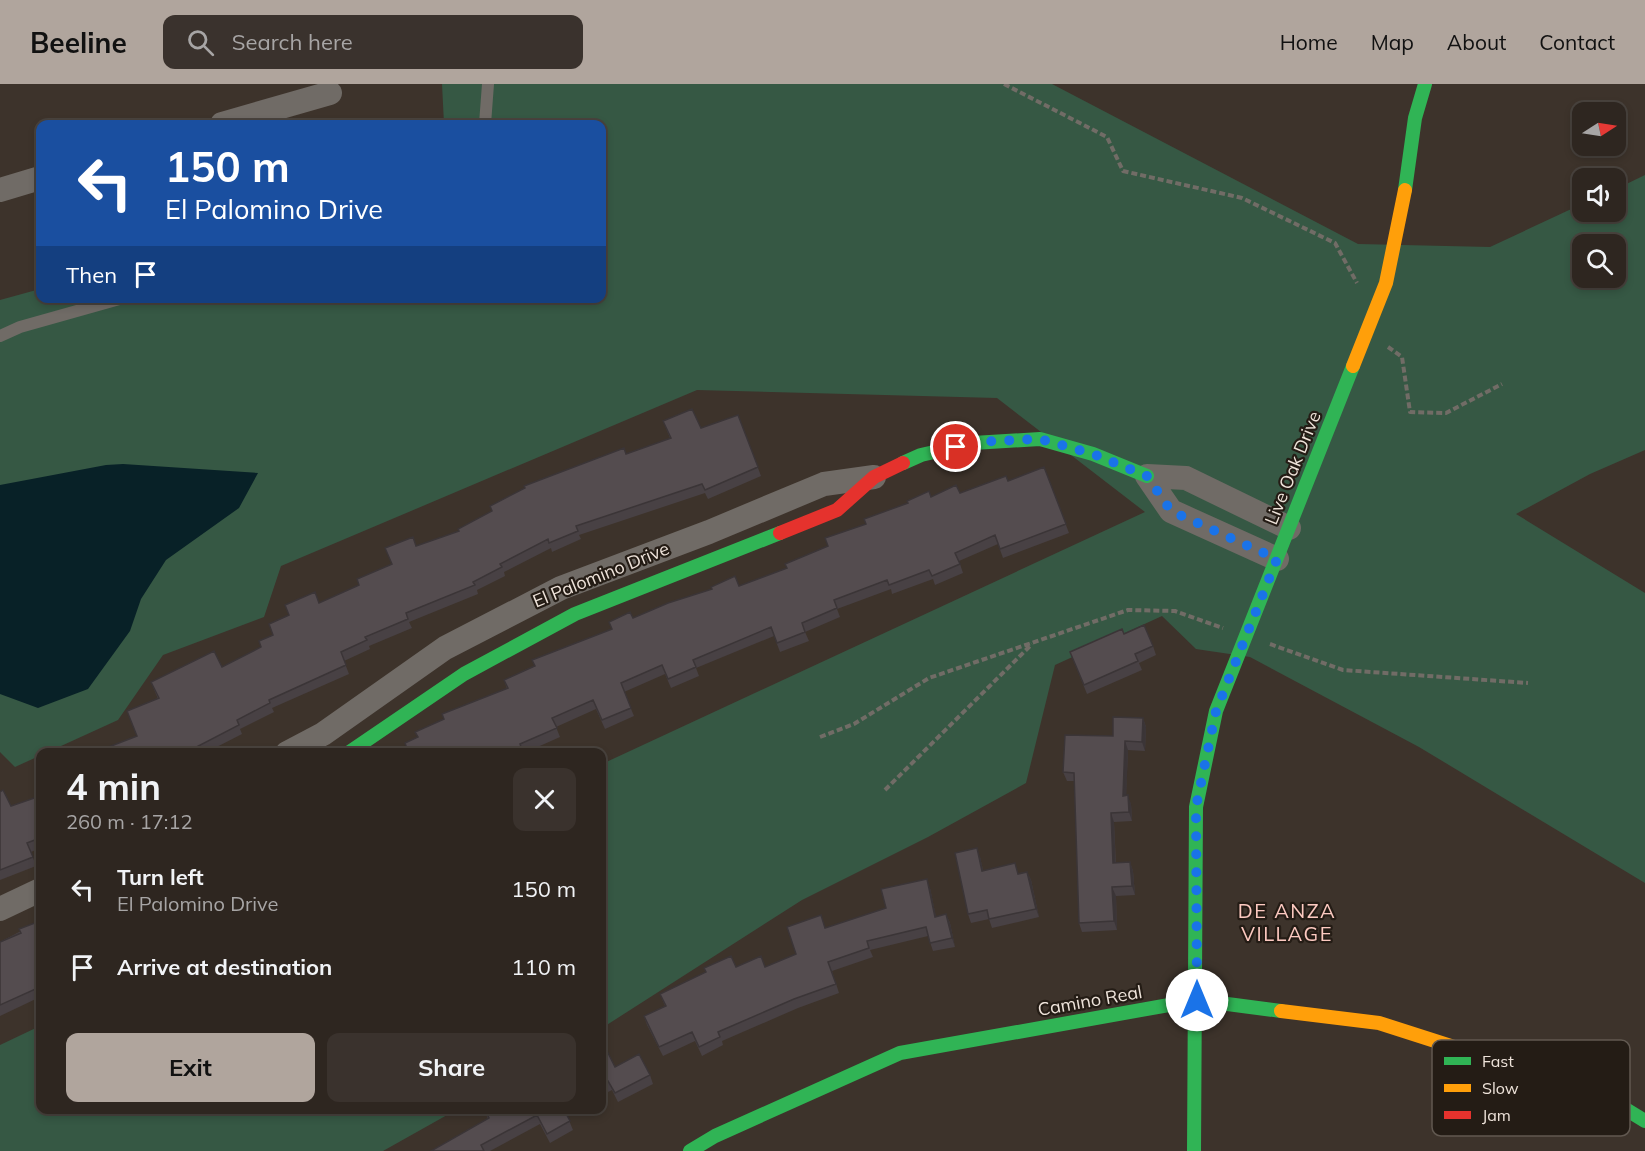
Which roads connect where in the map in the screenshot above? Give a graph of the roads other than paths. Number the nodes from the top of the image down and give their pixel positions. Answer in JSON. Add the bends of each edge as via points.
{"nodes":[{"id":1,"x":488,"y":84,"type":"edge"},
{"id":2,"x":1425,"y":84,"type":"edge"},
{"id":3,"x":330,"y":93,"type":"dead end"},
{"id":4,"x":236,"y":120,"type":"edge"},
{"id":5,"x":485,"y":120,"type":"edge"},
{"id":6,"x":36,"y":179,"type":"edge"},
{"id":7,"x":0,"y":190,"type":"edge"},
{"id":8,"x":105,"y":303,"type":"edge"},
{"id":9,"x":0,"y":336,"type":"edge"},
{"id":10,"x":1147,"y":476,"type":"junction"},
{"id":11,"x":873,"y":477,"type":"junction"},
{"id":12,"x":1203,"y":486,"type":"junction"},
{"id":13,"x":1188,"y":519,"type":"junction"},
{"id":14,"x":1289,"y":528,"type":"junction"},
{"id":15,"x":1277,"y":559,"type":"junction"},
{"id":16,"x":296,"y":748,"type":"edge"},
{"id":17,"x":355,"y":748,"type":"edge"},
{"id":18,"x":36,"y":892,"type":"edge"},
{"id":19,"x":0,"y":909,"type":"edge"},
{"id":20,"x":1197,"y":1000,"type":"junction"},
{"id":21,"x":1434,"y":1040,"type":"edge"},
{"id":22,"x":1630,"y":1112,"type":"edge"},
{"id":23,"x":1645,"y":1121,"type":"edge"},
{"id":24,"x":690,"y":1151,"type":"edge"},
{"id":25,"x":1194,"y":1151,"type":"edge"}],
"edges":[{"from":1,"to":5,"type":"lane"},
{"from":2,"to":14,"type":"street","name":"Live Oak Drive","via":[[1415,118],[1386,284]]},
{"from":3,"to":4,"type":"street"},
{"from":6,"to":7,"type":"street"},
{"from":8,"to":9,"type":"lane"},
{"from":10,"to":11,"type":"street","name":"El Palomino Drive","via":[[1093,454],[1040,439],[973,442],[921,454]]},
{"from":10,"to":12,"type":"street","name":"El Palomino Drive","via":[[1186,478]]},
{"from":10,"to":13,"type":"street","via":[[1171,511]]},
{"from":11,"to":16,"type":"street","name":"El Palomino Drive","via":[[824,484],[561,588],[445,648],[323,734]]},
{"from":11,"to":17,"type":"street","name":"El Palomino Drive","via":[[837,510],[576,614],[464,674]]},
{"from":12,"to":13,"type":"street"},
{"from":12,"to":14,"type":"street","name":"El Palomino Drive"},
{"from":13,"to":15,"type":"street"},
{"from":14,"to":15,"type":"street","name":"Live Oak Drive"},
{"from":15,"to":20,"type":"street","name":"Live Oak Drive","via":[[1216,711],[1196,807]]},
{"from":18,"to":19,"type":"street"},
{"from":20,"to":21,"type":"street","name":"Camino Real","via":[[1379,1023]]},
{"from":20,"to":24,"type":"street","name":"Camino Real","via":[[900,1053],[715,1136]]},
{"from":20,"to":25,"type":"street","name":"Live Oak Drive"},
{"from":22,"to":23,"type":"street","name":"Camino Real"}]}
